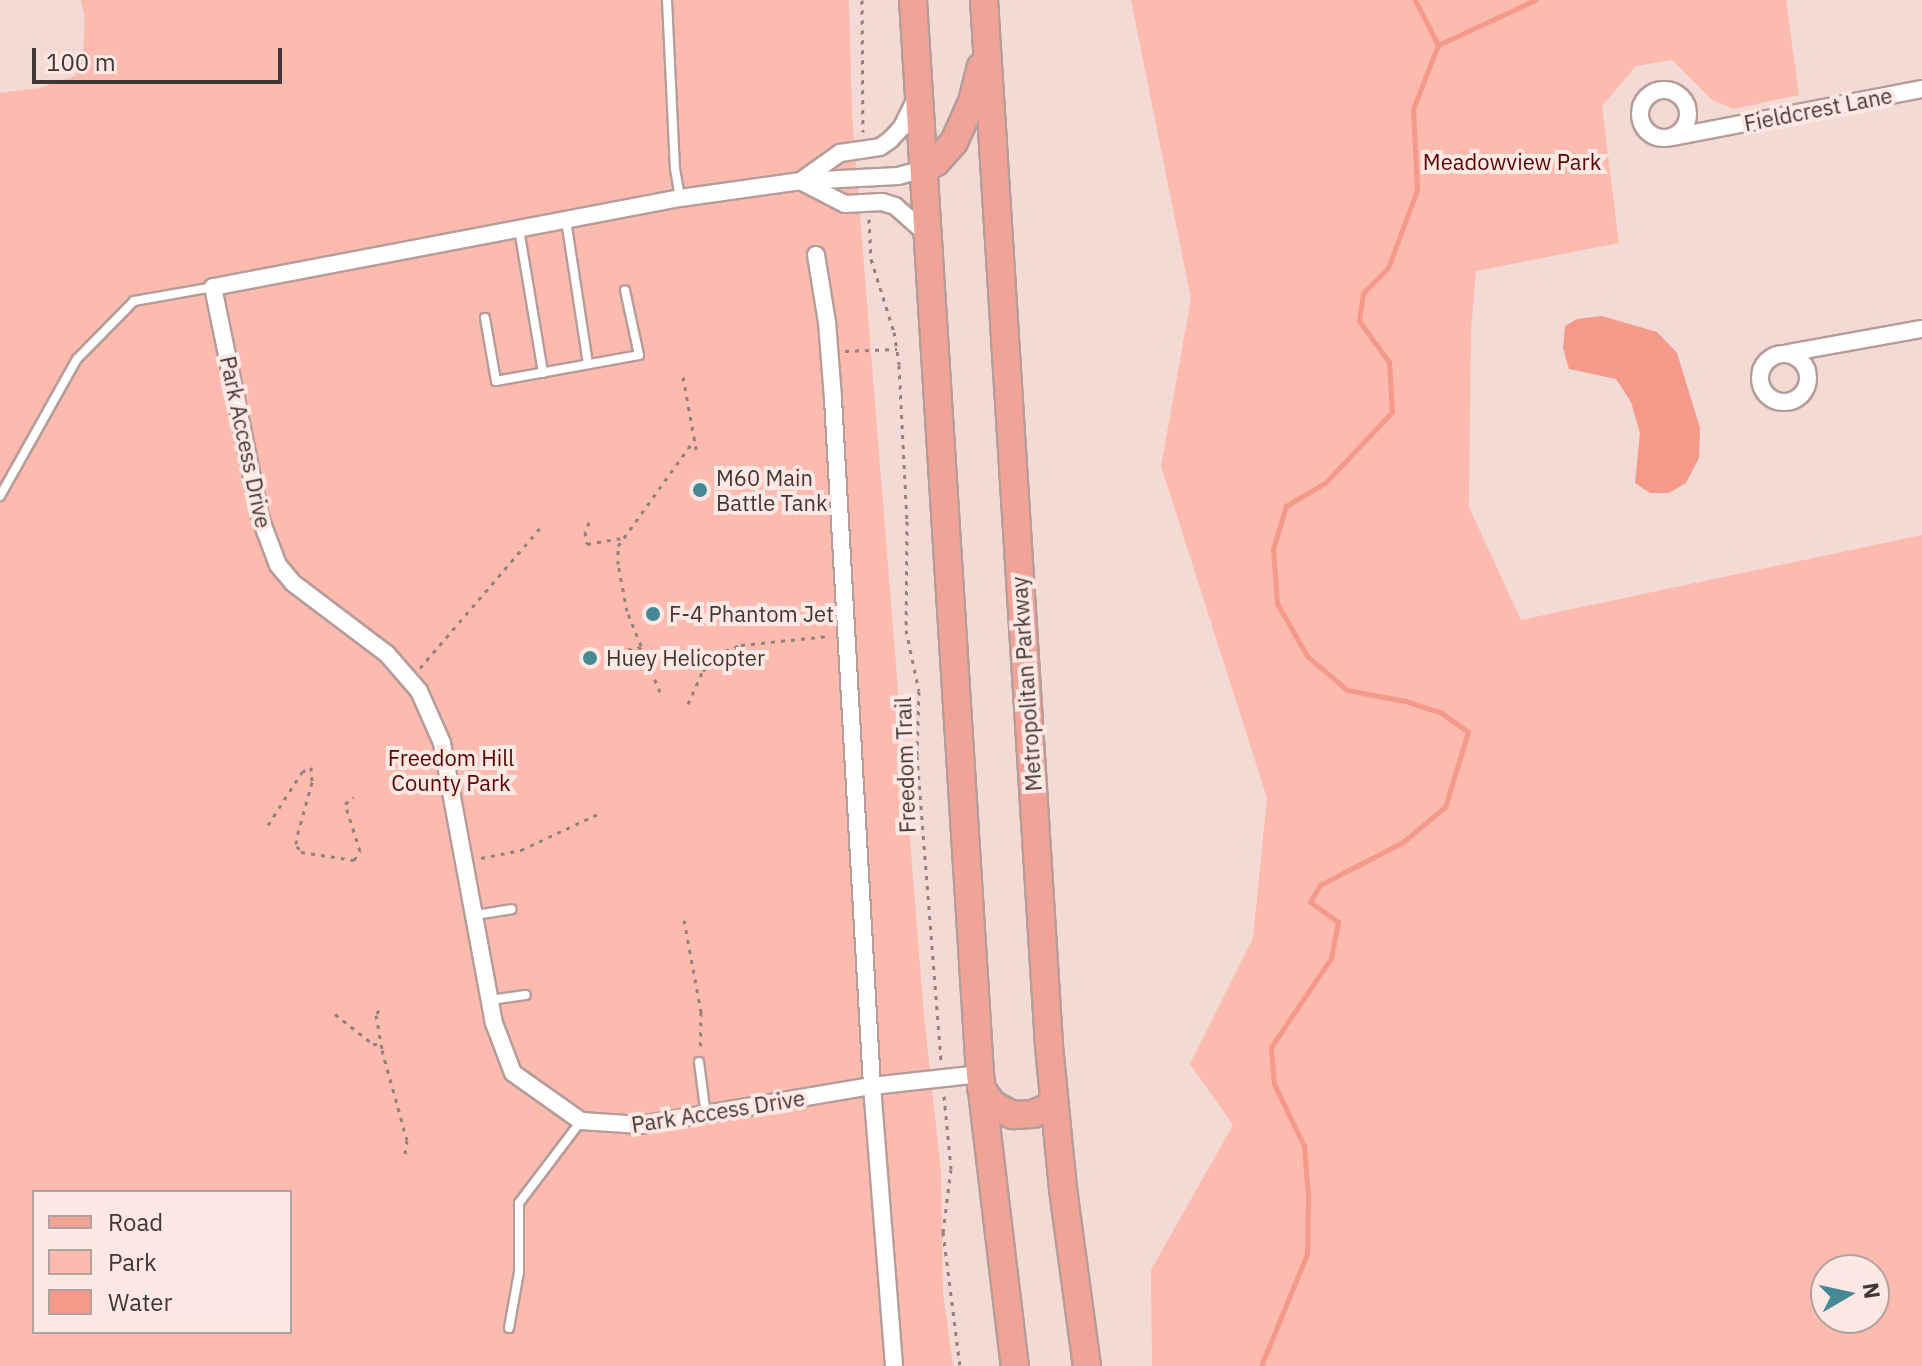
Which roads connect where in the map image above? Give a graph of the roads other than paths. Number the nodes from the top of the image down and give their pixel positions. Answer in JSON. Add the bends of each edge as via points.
{"nodes":[{"id":1,"x":667,"y":0,"type":"edge"},
{"id":2,"x":913,"y":0,"type":"edge"},
{"id":3,"x":984,"y":0,"type":"edge"},
{"id":4,"x":987,"y":45,"type":"junction"},
{"id":5,"x":919,"y":88,"type":"junction"},
{"id":6,"x":1922,"y":89,"type":"edge"},
{"id":7,"x":1688,"y":110,"type":"junction"},
{"id":8,"x":1713,"y":130,"type":"junction"},
{"id":9,"x":1673,"y":137,"type":"junction"},
{"id":10,"x":924,"y":169,"type":"junction"},
{"id":11,"x":801,"y":181,"type":"junction"},
{"id":12,"x":680,"y":198,"type":"junction"},
{"id":13,"x":566,"y":220,"type":"junction"},
{"id":14,"x":519,"y":229,"type":"junction"},
{"id":15,"x":929,"y":236,"type":"junction"},
{"id":16,"x":816,"y":255,"type":"dead end"},
{"id":17,"x":213,"y":287,"type":"junction"},
{"id":18,"x":625,"y":290,"type":"dead end"},
{"id":19,"x":485,"y":318,"type":"dead end"},
{"id":20,"x":1922,"y":329,"type":"edge"},
{"id":21,"x":1822,"y":349,"type":"junction"},
{"id":22,"x":1788,"y":353,"type":"junction"},
{"id":23,"x":588,"y":364,"type":"junction"},
{"id":24,"x":543,"y":373,"type":"junction"},
{"id":25,"x":1809,"y":375,"type":"junction"},
{"id":26,"x":0,"y":496,"type":"edge"},
{"id":27,"x":512,"y":909,"type":"dead end"},
{"id":28,"x":475,"y":915,"type":"junction"},
{"id":29,"x":526,"y":995,"type":"dead end"},
{"id":30,"x":490,"y":1000,"type":"junction"},
{"id":31,"x":699,"y":1062,"type":"road end"},
{"id":32,"x":980,"y":1081,"type":"junction"},
{"id":33,"x":872,"y":1086,"type":"junction"},
{"id":34,"x":1054,"y":1105,"type":"junction"},
{"id":35,"x":706,"y":1116,"type":"junction"},
{"id":36,"x":581,"y":1121,"type":"junction"},
{"id":37,"x":509,"y":1328,"type":"dead end"},
{"id":38,"x":894,"y":1366,"type":"edge"},
{"id":39,"x":1015,"y":1366,"type":"edge"},
{"id":40,"x":1087,"y":1366,"type":"edge"}],
"edges":[{"from":1,"to":12,"type":"lane"},
{"from":2,"to":5,"type":"main road"},
{"from":3,"to":4,"type":"main road","name":"Metropolitan Parkway"},
{"from":4,"to":10,"type":"main road","via":[[962,125],[943,154]]},
{"from":4,"to":34,"type":"main road","name":"Metropolitan Parkway"},
{"from":5,"to":10,"type":"main road"},
{"from":5,"to":11,"type":"street","via":[[912,110],[890,140],[880,147],[840,153]]},
{"from":6,"to":8,"type":"street","name":"Fieldcrest Lane"},
{"from":7,"to":8,"type":"street","name":"Fieldcrest Lane"},
{"from":7,"to":9,"type":"street","via":[[1685,127]]},
{"from":7,"to":9,"type":"street","name":"Fieldcrest Lane","via":[[1681,97],[1667,90],[1651,93],[1641,105],[1640,122],[1648,133]]},
{"from":8,"to":9,"type":"street","name":"Fieldcrest Lane"},
{"from":10,"to":11,"type":"street","via":[[898,176]]},
{"from":10,"to":15,"type":"main road"},
{"from":11,"to":12,"type":"street"},
{"from":11,"to":15,"type":"street","via":[[845,204],[895,206]]},
{"from":12,"to":13,"type":"street"},
{"from":13,"to":14,"type":"street"},
{"from":13,"to":23,"type":"lane"},
{"from":14,"to":17,"type":"street"},
{"from":14,"to":24,"type":"lane"},
{"from":15,"to":32,"type":"main road"},
{"from":16,"to":33,"type":"street","via":[[829,350]]},
{"from":17,"to":26,"type":"lane","via":[[134,301],[77,359]]},
{"from":17,"to":28,"type":"street","name":"Park Access Drive","via":[[268,544],[293,583],[387,654],[419,691],[442,743]]},
{"from":18,"to":23,"type":"lane","via":[[639,355]]},
{"from":19,"to":24,"type":"lane","via":[[496,381]]},
{"from":20,"to":21,"type":"street"},
{"from":21,"to":22,"type":"street"},
{"from":21,"to":25,"type":"street"},
{"from":22,"to":25,"type":"street","via":[[1802,361]]},
{"from":22,"to":25,"type":"street","via":[[1772,357],[1761,369],[1761,385],[1770,398],[1793,401],[1805,391]]},
{"from":23,"to":24,"type":"lane"},
{"from":27,"to":28,"type":"lane"},
{"from":28,"to":30,"type":"street","name":"Park Access Drive"},
{"from":29,"to":30,"type":"lane"},
{"from":30,"to":36,"type":"street","name":"Park Access Drive","via":[[513,1073]]},
{"from":31,"to":35,"type":"lane"},
{"from":32,"to":33,"type":"street","name":"Park Access Drive","via":[[942,1076]]},
{"from":32,"to":34,"type":"main road","via":[[992,1104],[1013,1115]]},
{"from":32,"to":39,"type":"main road"},
{"from":33,"to":35,"type":"street","name":"Park Access Drive"},
{"from":33,"to":38,"type":"street"},
{"from":34,"to":40,"type":"main road","name":"Metropolitan Parkway"},
{"from":35,"to":36,"type":"street","name":"Park Access Drive","via":[[641,1125]]},
{"from":36,"to":37,"type":"lane","via":[[519,1203],[519,1272]]}]}
